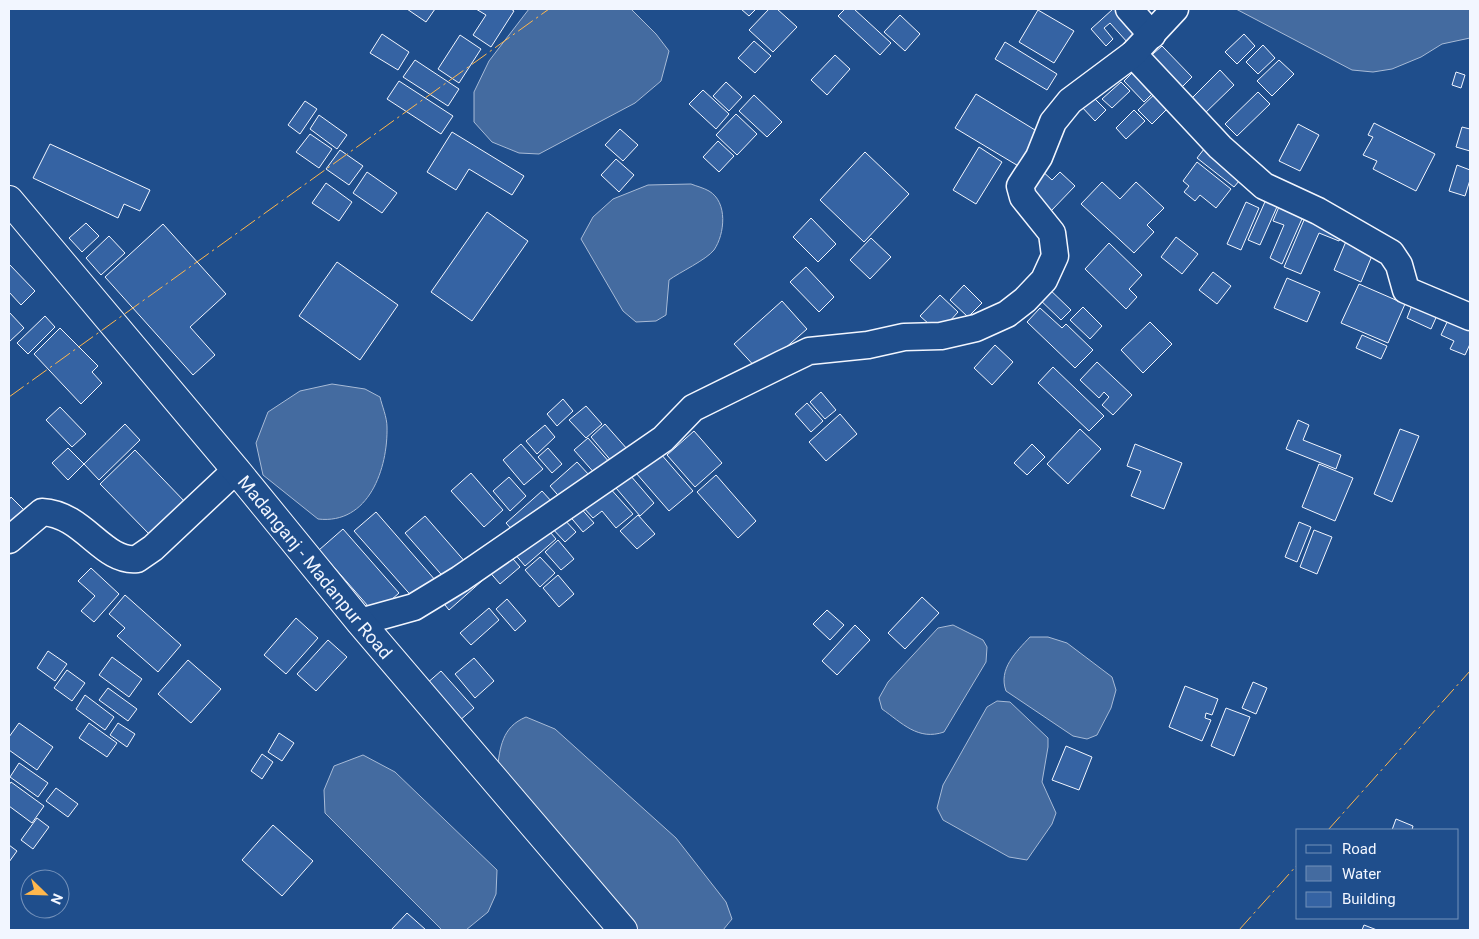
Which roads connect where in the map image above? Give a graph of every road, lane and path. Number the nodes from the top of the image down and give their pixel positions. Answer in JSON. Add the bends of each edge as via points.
{"nodes":[{"id":1,"x":1129,"y":9,"type":"edge"},
{"id":2,"x":1175,"y":9,"type":"edge"},
{"id":3,"x":1152,"y":35,"type":"junction"},
{"id":4,"x":1133,"y":54,"type":"junction"},
{"id":5,"x":9,"y":200,"type":"edge"},
{"id":6,"x":1470,"y":317,"type":"edge"},
{"id":7,"x":236,"y":470,"type":"junction"},
{"id":8,"x":9,"y":540,"type":"edge"},
{"id":9,"x":360,"y":622,"type":"junction"},
{"id":10,"x":623,"y":930,"type":"edge"}],
"edges":[{"from":1,"to":3,"type":"street"},
{"from":2,"to":3,"type":"street"},
{"from":3,"to":4,"type":"street"},
{"from":4,"to":6,"type":"street","via":[[1206,133],[1264,186],[1379,245],[1391,253],[1399,265],[1406,290]]},
{"from":4,"to":9,"type":"street","via":[[1070,101],[1053,122],[1040,157],[1020,186],[1023,197],[1052,233],[1055,256],[1044,280],[1013,309],[976,328],[941,336],[904,337],[868,345],[808,351],[693,408],[663,439],[460,579],[414,607]]},
{"from":5,"to":7,"type":"main road","name":"Madanganj - Madanpur Road"},
{"from":7,"to":8,"type":"street","via":[[137,559],[118,557],[71,519],[55,513],[42,512]]},
{"from":7,"to":9,"type":"main road","name":"Madanganj - Madanpur Road"},
{"from":9,"to":10,"type":"main road","name":"Madanganj - Madanpur Road"}]}
